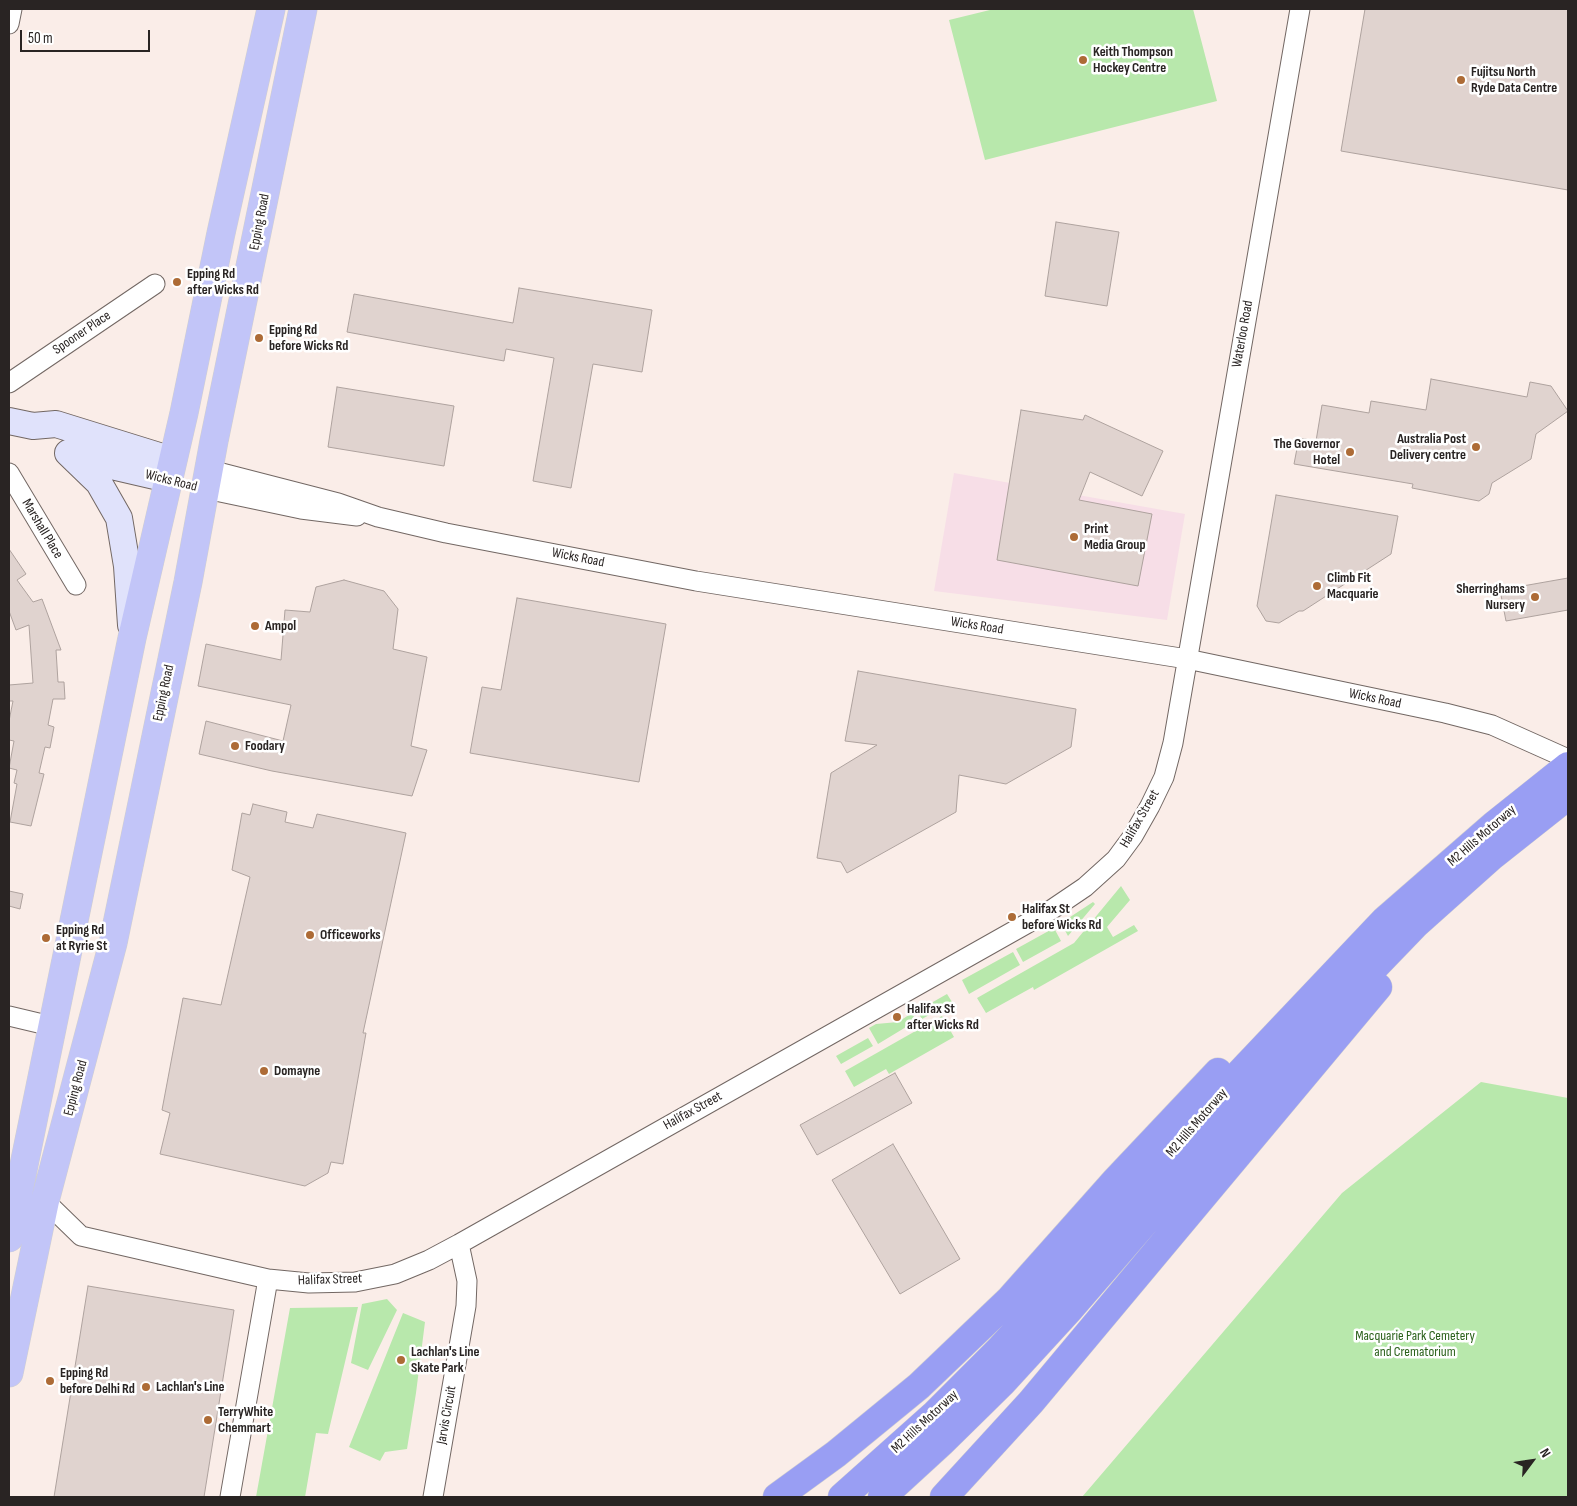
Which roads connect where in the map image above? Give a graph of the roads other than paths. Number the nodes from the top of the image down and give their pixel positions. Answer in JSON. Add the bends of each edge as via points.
{"nodes":[{"id":1,"x":12,"y":9,"type":"edge"},
{"id":2,"x":303,"y":9,"type":"edge"},
{"id":3,"x":1300,"y":9,"type":"edge"},
{"id":4,"x":268,"y":18,"type":"edge"},
{"id":5,"x":9,"y":24,"type":"edge"},
{"id":6,"x":155,"y":284,"type":"dead end"},
{"id":7,"x":9,"y":383,"type":"edge"},
{"id":8,"x":21,"y":423,"type":"edge"},
{"id":9,"x":68,"y":453,"type":"junction"},
{"id":10,"x":170,"y":470,"type":"junction"},
{"id":11,"x":9,"y":472,"type":"edge"},
{"id":12,"x":208,"y":480,"type":"junction"},
{"id":13,"x":76,"y":585,"type":"dead end"},
{"id":14,"x":132,"y":638,"type":"junction"},
{"id":15,"x":1187,"y":659,"type":"junction"},
{"id":16,"x":1564,"y":775,"type":"edge"},
{"id":17,"x":1416,"y":924,"type":"junction"},
{"id":18,"x":1361,"y":945,"type":"junction"},
{"id":19,"x":9,"y":1016,"type":"edge"},
{"id":20,"x":51,"y":1026,"type":"junction"},
{"id":21,"x":45,"y":1201,"type":"junction"},
{"id":22,"x":9,"y":1238,"type":"edge"},
{"id":23,"x":459,"y":1244,"type":"junction"},
{"id":24,"x":268,"y":1279,"type":"junction"},
{"id":25,"x":9,"y":1373,"type":"edge"},
{"id":26,"x":230,"y":1497,"type":"edge"},
{"id":27,"x":433,"y":1497,"type":"edge"},
{"id":28,"x":778,"y":1497,"type":"edge"},
{"id":29,"x":842,"y":1497,"type":"edge"},
{"id":30,"x":882,"y":1497,"type":"edge"},
{"id":31,"x":944,"y":1497,"type":"edge"}],
"edges":[{"from":1,"to":5,"type":"street"},
{"from":2,"to":12,"type":"main road","name":"Epping Road"},
{"from":3,"to":15,"type":"street","name":"Waterloo Road"},
{"from":4,"to":10,"type":"main road"},
{"from":6,"to":7,"type":"street","name":"Spooner Place"},
{"from":8,"to":9,"type":"main road","name":"Wicks Road"},
{"from":8,"to":10,"type":"main road","name":"Wicks Road","via":[[56,424]]},
{"from":9,"to":10,"type":"main road","name":"Wicks Road","via":[[120,468]]},
{"from":9,"to":14,"type":"main road","via":[[99,483],[118,518],[127,566]]},
{"from":10,"to":12,"type":"main road","name":"Wicks Road"},
{"from":10,"to":14,"type":"main road"},
{"from":11,"to":13,"type":"street","name":"Marshall Place"},
{"from":12,"to":15,"type":"street","name":"Wicks Road","via":[[338,503],[378,517],[446,533],[696,581]]},
{"from":12,"to":21,"type":"main road","name":"Epping Road","via":[[113,943]]},
{"from":14,"to":20,"type":"main road"},
{"from":15,"to":16,"type":"street","name":"Wicks Road","via":[[1492,725]]},
{"from":15,"to":23,"type":"street","name":"Halifax Street","via":[[1164,777],[1133,836],[1116,859],[1085,887],[1051,910]]},
{"from":16,"to":17,"type":"highway","name":"M2 Hills Motorway","via":[[1491,857]]},
{"from":16,"to":18,"type":"highway","name":"M2 Hills Motorway","via":[[1386,920]]},
{"from":17,"to":30,"type":"highway","name":"M2 Hills Motorway","via":[[1283,1062],[1068,1311],[1002,1382]]},
{"from":17,"to":31,"type":"highway","via":[[1390,972],[1037,1395]]},
{"from":18,"to":28,"type":"highway","via":[[1278,1008],[1116,1180],[1010,1299],[919,1386]]},
{"from":18,"to":29,"type":"highway","name":"M2 Hills Motorway","via":[[1238,1075],[999,1350],[936,1414]]},
{"from":19,"to":20,"type":"street"},
{"from":20,"to":22,"type":"main road"},
{"from":21,"to":24,"type":"street","name":"Halifax Street","via":[[81,1236]]},
{"from":21,"to":25,"type":"main road","name":"Epping Road"},
{"from":23,"to":24,"type":"street","name":"Halifax Street","via":[[395,1274],[355,1282],[309,1283]]},
{"from":23,"to":27,"type":"street","name":"Jarvis Circuit","via":[[467,1281],[466,1306]]},
{"from":24,"to":26,"type":"street"}]}
